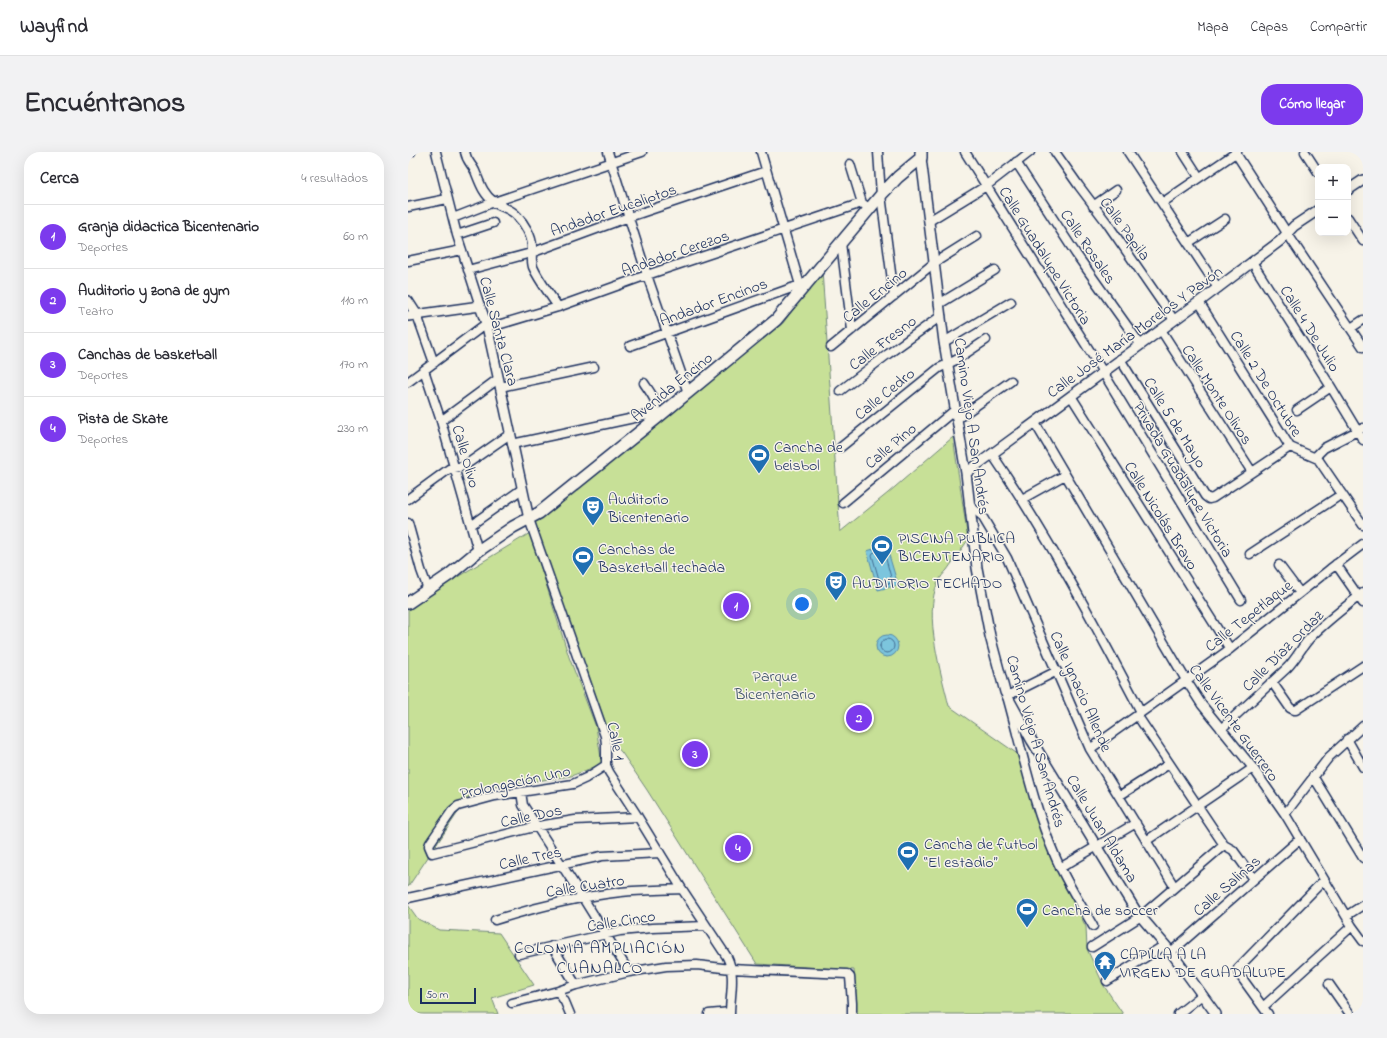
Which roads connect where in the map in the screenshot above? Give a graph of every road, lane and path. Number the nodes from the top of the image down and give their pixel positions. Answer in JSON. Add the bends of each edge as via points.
{"nodes":[{"id":1,"x":436,"y":152,"type":"edge"},
{"id":2,"x":465,"y":152,"type":"edge"},
{"id":3,"x":608,"y":152,"type":"edge"},
{"id":4,"x":642,"y":152,"type":"edge"},
{"id":5,"x":761,"y":152,"type":"edge"},
{"id":6,"x":878,"y":152,"type":"edge"},
{"id":7,"x":966,"y":152,"type":"edge"},
{"id":8,"x":1056,"y":152,"type":"edge"},
{"id":9,"x":1128,"y":152,"type":"edge"},
{"id":10,"x":1184,"y":152,"type":"edge"},
{"id":11,"x":1236,"y":152,"type":"edge"},
{"id":12,"x":1305,"y":152,"type":"edge"},
{"id":13,"x":1026,"y":153,"type":"edge"},
{"id":14,"x":921,"y":155,"type":"edge"},
{"id":15,"x":611,"y":162,"type":"junction"},
{"id":16,"x":1016,"y":162,"type":"junction"},
{"id":17,"x":850,"y":164,"type":"dead end"},
{"id":18,"x":1315,"y":167,"type":"edge"},
{"id":19,"x":766,"y":171,"type":"junction"},
{"id":20,"x":1199,"y":178,"type":"junction"},
{"id":21,"x":1363,"y":180,"type":"edge"},
{"id":22,"x":986,"y":186,"type":"junction"},
{"id":23,"x":1351,"y":188,"type":"edge"},
{"id":24,"x":1116,"y":190,"type":"dead end"},
{"id":25,"x":881,"y":195,"type":"junction"},
{"id":26,"x":447,"y":199,"type":"junction"},
{"id":27,"x":494,"y":202,"type":"junction"},
{"id":28,"x":1162,"y":203,"type":"junction"},
{"id":29,"x":866,"y":206,"type":"junction"},
{"id":30,"x":1093,"y":206,"type":"junction"},
{"id":31,"x":408,"y":207,"type":"edge"},
{"id":32,"x":1315,"y":212,"type":"edge"},
{"id":33,"x":629,"y":217,"type":"junction"},
{"id":34,"x":453,"y":218,"type":"junction"},
{"id":35,"x":1225,"y":219,"type":"dead end"},
{"id":36,"x":929,"y":221,"type":"junction"},
{"id":37,"x":494,"y":223,"type":"dead end"},
{"id":38,"x":1351,"y":223,"type":"edge"},
{"id":39,"x":784,"y":230,"type":"junction"},
{"id":40,"x":1287,"y":233,"type":"junction"},
{"id":41,"x":458,"y":236,"type":"junction"},
{"id":42,"x":977,"y":236,"type":"dead end"},
{"id":43,"x":1363,"y":241,"type":"edge"},
{"id":44,"x":842,"y":243,"type":"junction"},
{"id":45,"x":1188,"y":243,"type":"junction"},
{"id":46,"x":462,"y":250,"type":"junction"},
{"id":47,"x":531,"y":253,"type":"junction"},
{"id":48,"x":408,"y":261,"type":"edge"},
{"id":49,"x":1252,"y":262,"type":"junction"},
{"id":50,"x":934,"y":263,"type":"junction"},
{"id":51,"x":468,"y":270,"type":"junction"},
{"id":52,"x":995,"y":270,"type":"dead end"},
{"id":53,"x":647,"y":275,"type":"junction"},
{"id":54,"x":801,"y":288,"type":"junction"},
{"id":55,"x":1218,"y":288,"type":"junction"},
{"id":56,"x":894,"y":296,"type":"junction"},
{"id":57,"x":408,"y":301,"type":"edge"},
{"id":58,"x":1011,"y":302,"type":"dead end"},
{"id":59,"x":1199,"y":302,"type":"junction"},
{"id":60,"x":939,"y":304,"type":"junction"},
{"id":61,"x":480,"y":306,"type":"junction"},
{"id":62,"x":558,"y":307,"type":"junction"},
{"id":63,"x":412,"y":316,"type":"edge"},
{"id":64,"x":941,"y":316,"type":"junction"},
{"id":65,"x":1174,"y":320,"type":"junction"},
{"id":66,"x":1363,"y":320,"type":"edge"},
{"id":67,"x":487,"y":326,"type":"junction"},
{"id":68,"x":1351,"y":328,"type":"junction"},
{"id":69,"x":852,"y":330,"type":"junction"},
{"id":70,"x":1161,"y":330,"type":"junction"},
{"id":71,"x":668,"y":333,"type":"junction"},
{"id":72,"x":986,"y":340,"type":"dead end"},
{"id":73,"x":944,"y":342,"type":"junction"},
{"id":74,"x":1140,"y":344,"type":"junction"},
{"id":75,"x":630,"y":346,"type":"dead end"},
{"id":76,"x":831,"y":347,"type":"dead end"},
{"id":77,"x":1363,"y":347,"type":"edge"},
{"id":78,"x":1120,"y":360,"type":"junction"},
{"id":79,"x":434,"y":363,"type":"junction"},
{"id":80,"x":947,"y":364,"type":"junction"},
{"id":81,"x":594,"y":367,"type":"dead end"},
{"id":82,"x":424,"y":370,"type":"junction"},
{"id":83,"x":1103,"y":372,"type":"junction"},
{"id":84,"x":408,"y":382,"type":"edge"},
{"id":85,"x":1011,"y":382,"type":"dead end"},
{"id":86,"x":499,"y":383,"type":"junction"},
{"id":87,"x":644,"y":383,"type":"dead end"},
{"id":88,"x":1331,"y":387,"type":"junction"},
{"id":89,"x":840,"y":391,"type":"dead end"},
{"id":90,"x":688,"y":393,"type":"junction"},
{"id":91,"x":1071,"y":396,"type":"junction"},
{"id":92,"x":956,"y":409,"type":"junction"},
{"id":93,"x":1297,"y":410,"type":"dead end"},
{"id":94,"x":656,"y":415,"type":"junction"},
{"id":95,"x":957,"y":419,"type":"junction"},
{"id":96,"x":442,"y":421,"type":"junction"},
{"id":97,"x":1035,"y":423,"type":"junction"},
{"id":98,"x":1360,"y":429,"type":"edge"},
{"id":99,"x":510,"y":434,"type":"junction"},
{"id":100,"x":1363,"y":440,"type":"edge"},
{"id":101,"x":512,"y":444,"type":"junction"},
{"id":102,"x":841,"y":447,"type":"dead end"},
{"id":103,"x":1290,"y":447,"type":"junction"},
{"id":104,"x":992,"y":454,"type":"junction"},
{"id":105,"x":1315,"y":457,"type":"junction"},
{"id":106,"x":455,"y":467,"type":"junction"},
{"id":107,"x":1252,"y":472,"type":"junction"},
{"id":108,"x":966,"y":473,"type":"junction"},
{"id":109,"x":1065,"y":475,"type":"junction"},
{"id":110,"x":522,"y":489,"type":"junction"},
{"id":111,"x":1342,"y":494,"type":"junction"},
{"id":112,"x":408,"y":499,"type":"edge"},
{"id":113,"x":1022,"y":499,"type":"junction"},
{"id":114,"x":843,"y":503,"type":"dead end"},
{"id":115,"x":969,"y":505,"type":"junction"},
{"id":116,"x":529,"y":519,"type":"junction"},
{"id":117,"x":408,"y":522,"type":"edge"},
{"id":118,"x":471,"y":525,"type":"junction"},
{"id":119,"x":1363,"y":525,"type":"edge"},
{"id":120,"x":1363,"y":544,"type":"edge"},
{"id":121,"x":478,"y":550,"type":"junction"},
{"id":122,"x":1250,"y":554,"type":"dead end"},
{"id":123,"x":1336,"y":564,"type":"junction"},
{"id":124,"x":1279,"y":565,"type":"dead end"},
{"id":125,"x":428,"y":589,"type":"junction"},
{"id":126,"x":1300,"y":593,"type":"junction"},
{"id":127,"x":1362,"y":597,"type":"edge"},
{"id":128,"x":1241,"y":600,"type":"dead end"},
{"id":129,"x":408,"y":603,"type":"edge"},
{"id":130,"x":1230,"y":649,"type":"junction"},
{"id":131,"x":1363,"y":666,"type":"edge"},
{"id":132,"x":1057,"y":671,"type":"junction"},
{"id":133,"x":1186,"y":680,"type":"junction"},
{"id":134,"x":1272,"y":682,"type":"junction"},
{"id":135,"x":1007,"y":696,"type":"junction"},
{"id":136,"x":1139,"y":713,"type":"junction"},
{"id":137,"x":1363,"y":726,"type":"edge"},
{"id":138,"x":1221,"y":729,"type":"junction"},
{"id":139,"x":1347,"y":739,"type":"junction"},
{"id":140,"x":1090,"y":749,"type":"junction"},
{"id":141,"x":1169,"y":764,"type":"junction"},
{"id":142,"x":606,"y":765,"type":"junction"},
{"id":143,"x":1363,"y":767,"type":"edge"},
{"id":144,"x":1253,"y":768,"type":"junction"},
{"id":145,"x":1314,"y":776,"type":"junction"},
{"id":146,"x":521,"y":792,"type":"junction"},
{"id":147,"x":1119,"y":796,"type":"junction"},
{"id":148,"x":1198,"y":806,"type":"junction"},
{"id":149,"x":1284,"y":814,"type":"junction"},
{"id":150,"x":638,"y":817,"type":"junction"},
{"id":151,"x":1136,"y":823,"type":"junction"},
{"id":152,"x":538,"y":826,"type":"junction"},
{"id":153,"x":1300,"y":839,"type":"junction"},
{"id":154,"x":1146,"y":841,"type":"junction"},
{"id":155,"x":1224,"y":845,"type":"junction"},
{"id":156,"x":1097,"y":846,"type":"junction"},
{"id":157,"x":432,"y":853,"type":"joint"},
{"id":158,"x":660,"y":853,"type":"junction"},
{"id":159,"x":1363,"y":858,"type":"edge"},
{"id":160,"x":561,"y":864,"type":"junction"},
{"id":161,"x":1060,"y":868,"type":"junction"},
{"id":162,"x":1254,"y":879,"type":"junction"},
{"id":163,"x":1324,"y":880,"type":"junction"},
{"id":164,"x":1174,"y":886,"type":"junction"},
{"id":165,"x":682,"y":889,"type":"junction"},
{"id":166,"x":408,"y":898,"type":"edge"},
{"id":167,"x":583,"y":898,"type":"junction"},
{"id":168,"x":1363,"y":905,"type":"edge"},
{"id":169,"x":1140,"y":916,"type":"junction"},
{"id":170,"x":1346,"y":916,"type":"junction"},
{"id":171,"x":495,"y":920,"type":"dead end"},
{"id":172,"x":706,"y":926,"type":"junction"},
{"id":173,"x":1093,"y":926,"type":"dead end"},
{"id":174,"x":1352,"y":926,"type":"junction"},
{"id":175,"x":606,"y":935,"type":"junction"},
{"id":176,"x":1363,"y":941,"type":"edge"},
{"id":177,"x":552,"y":946,"type":"junction"},
{"id":178,"x":1092,"y":947,"type":"dead end"},
{"id":179,"x":1168,"y":948,"type":"junction"},
{"id":180,"x":519,"y":954,"type":"dead end"},
{"id":181,"x":731,"y":969,"type":"junction"},
{"id":182,"x":629,"y":972,"type":"junction"},
{"id":183,"x":1107,"y":981,"type":"dead end"},
{"id":184,"x":576,"y":984,"type":"junction"},
{"id":185,"x":1329,"y":984,"type":"dead end"},
{"id":186,"x":558,"y":991,"type":"junction"},
{"id":187,"x":1202,"y":995,"type":"junction"},
{"id":188,"x":512,"y":1003,"type":"dead end"},
{"id":189,"x":1262,"y":1007,"type":"junction"},
{"id":190,"x":730,"y":1013,"type":"edge"},
{"id":191,"x":570,"y":1014,"type":"edge"},
{"id":192,"x":709,"y":1014,"type":"edge"},
{"id":193,"x":852,"y":1014,"type":"edge"},
{"id":194,"x":1178,"y":1014,"type":"edge"},
{"id":195,"x":1216,"y":1014,"type":"edge"},
{"id":196,"x":1268,"y":1014,"type":"edge"},
{"id":197,"x":1350,"y":1014,"type":"edge"}],
"edges":[{"from":1,"to":26,"type":"street","name":"Calle Santa Clara"},
{"from":2,"to":27,"type":"street","via":[[483,190]]},
{"from":3,"to":15,"type":"street"},
{"from":4,"to":15,"type":"street"},
{"from":5,"to":19,"type":"street"},
{"from":6,"to":25,"type":"street"},
{"from":7,"to":22,"type":"street","name":"Calle Guadalupe Victoria"},
{"from":8,"to":30,"type":"street","name":"Calle Papila"},
{"from":9,"to":28,"type":"street"},
{"from":10,"to":20,"type":"street"},
{"from":11,"to":20,"type":"street"},
{"from":11,"to":40,"type":"street"},
{"from":12,"to":18,"type":"street"},
{"from":13,"to":16,"type":"street"},
{"from":14,"to":25,"type":"main road","name":"Avenida Encino"},
{"from":14,"to":36,"type":"street","name":"Camino Viejo A San Andrés"},
{"from":15,"to":27,"type":"street"},
{"from":15,"to":33,"type":"street"},
{"from":16,"to":22,"type":"street"},
{"from":16,"to":74,"type":"street","name":"Calle Rosales","via":[[1076,254]]},
{"from":17,"to":29,"type":"street"},
{"from":19,"to":33,"type":"street","name":"Andador Eucaliptos"},
{"from":19,"to":39,"type":"street"},
{"from":20,"to":28,"type":"street"},
{"from":21,"to":23,"type":"street"},
{"from":22,"to":36,"type":"street"},
{"from":22,"to":83,"type":"street","name":"Calle Guadalupe Victoria"},
{"from":24,"to":30,"type":"street"},
{"from":25,"to":29,"type":"main road","name":"Avenida Encino"},
{"from":25,"to":56,"type":"street"},
{"from":26,"to":31,"type":"street"},
{"from":26,"to":34,"type":"street","name":"Calle Santa Clara"},
{"from":27,"to":34,"type":"street"},
{"from":27,"to":47,"type":"street","via":[[518,216],[532,241]]},
{"from":28,"to":45,"type":"street"},
{"from":29,"to":39,"type":"street","name":"Andador Cerezos"},
{"from":29,"to":44,"type":"main road","name":"Avenida Encino"},
{"from":30,"to":65,"type":"street","name":"Calle Papila"},
{"from":32,"to":40,"type":"street","name":"Calle José María Morelos Y Pavón"},
{"from":33,"to":47,"type":"street","name":"Andador Eucaliptos"},
{"from":33,"to":53,"type":"street"},
{"from":34,"to":41,"type":"street","name":"Calle Santa Clara"},
{"from":35,"to":45,"type":"street"},
{"from":36,"to":50,"type":"street","name":"Camino Viejo A San Andrés"},
{"from":37,"to":41,"type":"street"},
{"from":38,"to":43,"type":"street"},
{"from":39,"to":53,"type":"street","name":"Andador Cerezos"},
{"from":39,"to":54,"type":"street"},
{"from":40,"to":49,"type":"street","name":"Calle José María Morelos Y Pavón"},
{"from":40,"to":68,"type":"street"},
{"from":41,"to":46,"type":"street","name":"Calle Santa Clara"},
{"from":42,"to":50,"type":"street","name":"Calle Encino"},
{"from":44,"to":54,"type":"main road","name":"Avenida Encino"},
{"from":44,"to":69,"type":"street"},
{"from":45,"to":55,"type":"street"},
{"from":46,"to":48,"type":"street"},
{"from":46,"to":51,"type":"street","name":"Calle Santa Clara"},
{"from":47,"to":51,"type":"street","name":"Andador Eucaliptos"},
{"from":47,"to":62,"type":"street","via":[[536,272]]},
{"from":49,"to":55,"type":"street","name":"Calle José María Morelos Y Pavón"},
{"from":49,"to":88,"type":"street","name":"Calle 4 De Julio"},
{"from":50,"to":56,"type":"street","name":"Calle Encino"},
{"from":50,"to":60,"type":"street","name":"Camino Viejo A San Andrés"},
{"from":51,"to":61,"type":"street","name":"Calle Santa Clara"},
{"from":52,"to":60,"type":"street"},
{"from":53,"to":62,"type":"street","name":"Andador Cerezos"},
{"from":53,"to":71,"type":"street"},
{"from":54,"to":71,"type":"street","name":"Andador Encinos"},
{"from":54,"to":90,"type":"main road","name":"Avenida Encino","via":[[776,320]]},
{"from":55,"to":59,"type":"street","name":"Calle José María Morelos Y Pavón"},
{"from":56,"to":69,"type":"street","name":"Calle Encino"},
{"from":57,"to":63,"type":"street"},
{"from":58,"to":73,"type":"street"},
{"from":59,"to":65,"type":"street","name":"Calle José María Morelos Y Pavón"},
{"from":59,"to":103,"type":"street","name":"Calle 2 De Octubre"},
{"from":60,"to":64,"type":"street","name":"Camino Viejo A San Andrés"},
{"from":61,"to":63,"type":"street"},
{"from":61,"to":67,"type":"street","name":"Calle Santa Clara"},
{"from":62,"to":67,"type":"street","name":"Andador Cerezos"},
{"from":63,"to":79,"type":"street"},
{"from":64,"to":73,"type":"street","name":"Camino Viejo A San Andrés"},
{"from":64,"to":89,"type":"street","name":"Calle Fresno"},
{"from":65,"to":70,"type":"street","name":"Calle José María Morelos Y Pavón"},
{"from":66,"to":68,"type":"street"},
{"from":67,"to":79,"type":"street","name":"Andador Cerezos","via":[[480,328]]},
{"from":67,"to":86,"type":"street","name":"Calle Santa Clara"},
{"from":68,"to":77,"type":"street"},
{"from":69,"to":76,"type":"street","name":"Calle Encino"},
{"from":70,"to":74,"type":"street","name":"Calle José María Morelos Y Pavón"},
{"from":70,"to":107,"type":"street","name":"Calle Monte Olivos"},
{"from":71,"to":75,"type":"street","name":"Andador Encinos"},
{"from":71,"to":90,"type":"street"},
{"from":72,"to":80,"type":"street","name":"Calle Cedro"},
{"from":73,"to":80,"type":"street","name":"Camino Viejo A San Andrés"},
{"from":74,"to":78,"type":"street","name":"Calle José María Morelos Y Pavón"},
{"from":78,"to":83,"type":"street","name":"Calle José María Morelos Y Pavón"},
{"from":78,"to":107,"type":"street","name":"Calle 5 de Mayo","via":[[1205,496],[1213,498]]},
{"from":79,"to":82,"type":"street","name":"Andador Cerezos"},
{"from":80,"to":92,"type":"street","name":"Camino Viejo A San Andrés"},
{"from":80,"to":102,"type":"street","name":"Calle Cedro","via":[[938,368]]},
{"from":81,"to":86,"type":"street"},
{"from":82,"to":84,"type":"street","name":"Andador Cerezos"},
{"from":82,"to":96,"type":"street","name":"Calle Olivo"},
{"from":83,"to":91,"type":"street","name":"Calle José María Morelos Y Pavón"},
{"from":83,"to":128,"type":"street","name":"Privada Guadalupe Victoria"},
{"from":85,"to":95,"type":"street"},
{"from":86,"to":96,"type":"street"},
{"from":86,"to":99,"type":"street","name":"Calle Santa Clara"},
{"from":87,"to":94,"type":"street","via":[[655,403]]},
{"from":88,"to":93,"type":"street"},
{"from":88,"to":98,"type":"street","name":"Calle 4 De Julio"},
{"from":90,"to":94,"type":"main road","name":"Avenida Encino"},
{"from":91,"to":97,"type":"street","name":"Calle José María Morelos Y Pavón"},
{"from":91,"to":130,"type":"street","name":"Calle Nicolás Bravo"},
{"from":92,"to":95,"type":"street","name":"Camino Viejo A San Andrés"},
{"from":92,"to":114,"type":"street","name":"Calle Pino"},
{"from":94,"to":101,"type":"street"},
{"from":94,"to":116,"type":"main road","name":"Avenida Encino"},
{"from":95,"to":108,"type":"street","name":"Camino Viejo A San Andrés"},
{"from":96,"to":106,"type":"street","name":"Calle Olivo"},
{"from":97,"to":104,"type":"street","name":"Calle José María Morelos Y Pavón"},
{"from":97,"to":109,"type":"street","name":"Calle Vicente Guerrero"},
{"from":98,"to":100,"type":"street","name":"Calle 4 De Julio"},
{"from":98,"to":105,"type":"street","via":[[1324,448]]},
{"from":99,"to":101,"type":"street","name":"Calle Santa Clara"},
{"from":99,"to":106,"type":"street","via":[[464,466]]},
{"from":101,"to":110,"type":"street","name":"Calle Santa Clara"},
{"from":103,"to":105,"type":"street","name":"Calle 2 De Octubre"},
{"from":103,"to":107,"type":"street"},
{"from":104,"to":108,"type":"street","name":"Calle José María Morelos Y Pavón"},
{"from":104,"to":113,"type":"street"},
{"from":105,"to":111,"type":"street"},
{"from":106,"to":112,"type":"street"},
{"from":106,"to":118,"type":"street","name":"Calle Olivo"},
{"from":108,"to":115,"type":"street","name":"Camino Viejo A San Andrés"},
{"from":109,"to":113,"type":"street"},
{"from":109,"to":133,"type":"street","name":"Calle Vicente Guerrero"},
{"from":110,"to":116,"type":"street","name":"Calle Santa Clara"},
{"from":110,"to":118,"type":"street"},
{"from":111,"to":119,"type":"street"},
{"from":111,"to":122,"type":"street"},
{"from":113,"to":136,"type":"street","via":[[1095,623]]},
{"from":115,"to":132,"type":"street","name":"Calle Ignacio Allende","via":[[982,516],[1007,558]]},
{"from":115,"to":135,"type":"street","name":"Camino Viejo A San Andrés","via":[[982,602]]},
{"from":116,"to":121,"type":"main road","name":"Avenida Encino"},
{"from":116,"to":142,"type":"street","name":"Calle 1","via":[[604,736]]},
{"from":117,"to":125,"type":"street"},
{"from":118,"to":121,"type":"street","name":"Calle Olivo"},
{"from":120,"to":123,"type":"street","name":"Calle Tepetlaque"},
{"from":121,"to":125,"type":"main road","name":"Avenida Encino"},
{"from":123,"to":126,"type":"street","name":"Calle Tepetlaque"},
{"from":123,"to":127,"type":"street"},
{"from":124,"to":126,"type":"street"},
{"from":125,"to":129,"type":"main road","name":"Avenida Encino"},
{"from":126,"to":130,"type":"street","name":"Calle Tepetlaque"},
{"from":127,"to":134,"type":"street","name":"Calle Díaz Ordaz","via":[[1309,639],[1296,658]]},
{"from":130,"to":133,"type":"street","name":"Calle Tepetlaque"},
{"from":131,"to":134,"type":"street","via":[[1296,710],[1290,708]]},
{"from":132,"to":135,"type":"street"},
{"from":132,"to":140,"type":"street","name":"Calle Ignacio Allende"},
{"from":133,"to":136,"type":"street","name":"Calle Tepetlaque"},
{"from":133,"to":138,"type":"street","name":"Calle Vicente Guerrero"},
{"from":134,"to":138,"type":"street","name":"Calle Díaz Ordaz"},
{"from":135,"to":156,"type":"street","name":"Calle Juan Aldama"},
{"from":135,"to":161,"type":"street","name":"Camino Viejo A San Andrés","via":[[1039,814]]},
{"from":136,"to":140,"type":"street","name":"Calle Tepetlaque"},
{"from":136,"to":141,"type":"street"},
{"from":137,"to":139,"type":"street"},
{"from":138,"to":144,"type":"street","name":"Calle Vicente Guerrero"},
{"from":139,"to":143,"type":"street"},
{"from":139,"to":145,"type":"street"},
{"from":140,"to":147,"type":"street","name":"Calle Ignacio Allende"},
{"from":141,"to":147,"type":"street"},
{"from":141,"to":148,"type":"street"},
{"from":142,"to":146,"type":"street","name":"Prolongación Uno","via":[[573,784]]},
{"from":142,"to":150,"type":"street","name":"Calle 1"},
{"from":144,"to":148,"type":"street"},
{"from":144,"to":149,"type":"street","name":"Calle Vicente Guerrero"},
{"from":145,"to":149,"type":"street"},
{"from":145,"to":159,"type":"street"},
{"from":146,"to":152,"type":"street","via":[[523,805]]},
{"from":146,"to":157,"type":"street","name":"Prolongación Uno","via":[[495,796],[455,808],[430,843]]},
{"from":147,"to":151,"type":"street","name":"Calle Ignacio Allende"},
{"from":148,"to":154,"type":"street"},
{"from":148,"to":155,"type":"street"},
{"from":149,"to":153,"type":"street","name":"Calle Vicente Guerrero"},
{"from":150,"to":152,"type":"street","name":"Calle Dos","via":[[576,820]]},
{"from":150,"to":158,"type":"street","name":"Calle 1"},
{"from":151,"to":154,"type":"street","name":"Calle Ignacio Allende"},
{"from":151,"to":156,"type":"street"},
{"from":152,"to":157,"type":"street","name":"Calle Dos"},
{"from":152,"to":160,"type":"street"},
{"from":153,"to":162,"type":"street","name":"Calle Salinas"},
{"from":153,"to":163,"type":"street","name":"Calle Vicente Guerrero"},
{"from":154,"to":164,"type":"street","name":"Calle Ignacio Allende"},
{"from":155,"to":162,"type":"street","via":[[1233,850]]},
{"from":155,"to":164,"type":"street"},
{"from":156,"to":161,"type":"street"},
{"from":156,"to":169,"type":"street","name":"Calle Juan Aldama"},
{"from":158,"to":160,"type":"street","name":"Calle Tres","via":[[602,856]]},
{"from":158,"to":165,"type":"street","name":"Calle 1"},
{"from":160,"to":166,"type":"street","name":"Calle Tres"},
{"from":160,"to":167,"type":"street"},
{"from":161,"to":173,"type":"street","name":"Camino Viejo A San Andrés"},
{"from":162,"to":179,"type":"street","name":"Calle Salinas"},
{"from":163,"to":170,"type":"street","name":"Calle Vicente Guerrero"},
{"from":163,"to":189,"type":"street","via":[[1240,965],[1239,974]]},
{"from":164,"to":169,"type":"street"},
{"from":165,"to":167,"type":"street","name":"Calle Cuatro","via":[[622,892]]},
{"from":165,"to":172,"type":"street","name":"Calle 1"},
{"from":167,"to":171,"type":"street","name":"Calle Cuatro","via":[[537,907]]},
{"from":167,"to":175,"type":"street"},
{"from":168,"to":170,"type":"street"},
{"from":169,"to":178,"type":"street"},
{"from":169,"to":179,"type":"street","name":"Calle Juan Aldama"},
{"from":170,"to":174,"type":"street","name":"Calle Vicente Guerrero"},
{"from":172,"to":175,"type":"street","name":"Calle Cinco","via":[[652,928]]},
{"from":172,"to":181,"type":"street","name":"Calle 1"},
{"from":174,"to":176,"type":"street","name":"Calle Vicente Guerrero"},
{"from":174,"to":189,"type":"street"},
{"from":175,"to":177,"type":"street","name":"Calle Cinco"},
{"from":175,"to":182,"type":"street"},
{"from":177,"to":180,"type":"street","name":"Calle Cinco"},
{"from":177,"to":184,"type":"street"},
{"from":179,"to":183,"type":"street","name":"Calle Salinas"},
{"from":179,"to":187,"type":"street","name":"Calle Juan Aldama"},
{"from":181,"to":182,"type":"street","via":[[690,965]]},
{"from":181,"to":190,"type":"street"},
{"from":181,"to":193,"type":"street","via":[[847,974],[850,977]]},
{"from":182,"to":184,"type":"street"},
{"from":184,"to":186,"type":"street"},
{"from":185,"to":197,"type":"street"},
{"from":186,"to":188,"type":"street"},
{"from":186,"to":191,"type":"street"},
{"from":187,"to":194,"type":"street"},
{"from":187,"to":195,"type":"street","name":"Calle Juan Aldama"},
{"from":189,"to":196,"type":"street"},
{"from":190,"to":192,"type":"street"}]}
